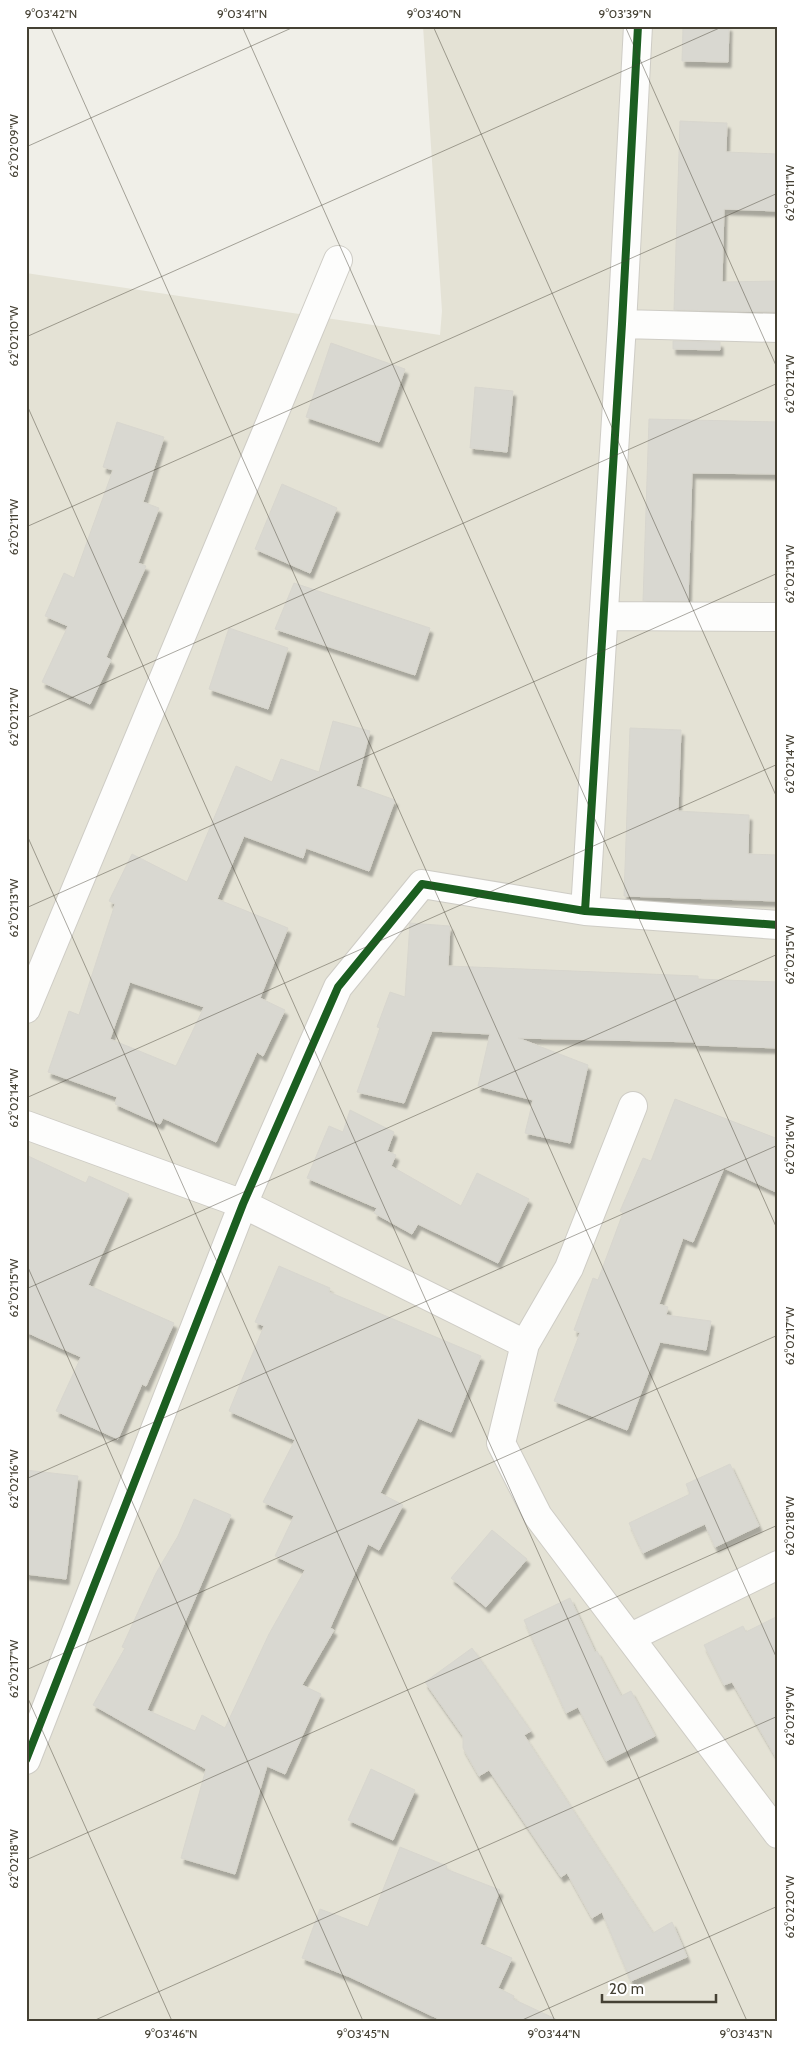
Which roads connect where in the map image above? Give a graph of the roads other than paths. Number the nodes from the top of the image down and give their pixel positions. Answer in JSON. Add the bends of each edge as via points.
{"nodes":[{"id":1,"x":638,"y":26,"type":"edge"},
{"id":2,"x":338,"y":260,"type":"dead end"},
{"id":3,"x":622,"y":324,"type":"junction"},
{"id":4,"x":778,"y":328,"type":"edge"},
{"id":5,"x":604,"y":616,"type":"junction"},
{"id":6,"x":778,"y":617,"type":"edge"},
{"id":7,"x":585,"y":911,"type":"junction"},
{"id":8,"x":778,"y":924,"type":"edge"},
{"id":9,"x":26,"y":1009,"type":"edge"},
{"id":10,"x":633,"y":1106,"type":"dead end"},
{"id":11,"x":26,"y":1125,"type":"edge"},
{"id":12,"x":243,"y":1204,"type":"junction"},
{"id":13,"x":525,"y":1344,"type":"junction"},
{"id":14,"x":778,"y":1565,"type":"edge"},
{"id":15,"x":631,"y":1637,"type":"junction"},
{"id":16,"x":26,"y":1760,"type":"edge"},
{"id":17,"x":778,"y":1834,"type":"edge"}],
"edges":[{"from":1,"to":3,"type":"street"},
{"from":2,"to":9,"type":"street"},
{"from":3,"to":4,"type":"street"},
{"from":3,"to":5,"type":"street"},
{"from":5,"to":6,"type":"street"},
{"from":5,"to":7,"type":"street"},
{"from":7,"to":8,"type":"street"},
{"from":7,"to":12,"type":"street","via":[[422,884],[338,987]]},
{"from":10,"to":13,"type":"street","via":[[569,1268]]},
{"from":11,"to":12,"type":"street"},
{"from":12,"to":13,"type":"street"},
{"from":12,"to":16,"type":"street"},
{"from":13,"to":15,"type":"street","via":[[501,1443],[538,1516]]},
{"from":14,"to":15,"type":"street"},
{"from":15,"to":17,"type":"street"}]}
